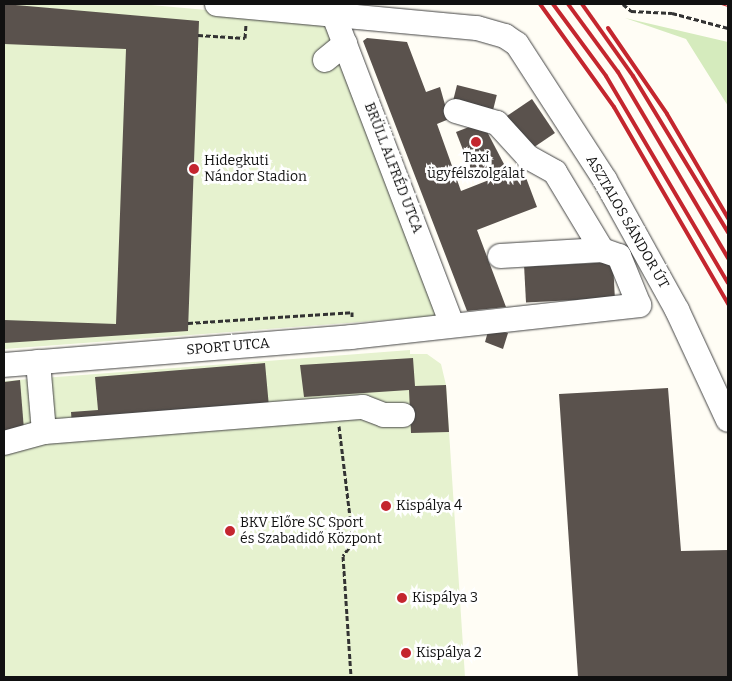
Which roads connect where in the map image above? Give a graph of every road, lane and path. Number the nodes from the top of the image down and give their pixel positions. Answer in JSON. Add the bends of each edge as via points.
{"nodes":[{"id":1,"x":217,"y":4,"type":"edge"},
{"id":2,"x":623,"y":4,"type":"edge"},
{"id":3,"x":333,"y":13,"type":"junction"},
{"id":4,"x":728,"y":28,"type":"edge"},
{"id":5,"x":198,"y":35,"type":"dead end"},
{"id":6,"x":245,"y":38,"type":"dead end"},
{"id":7,"x":345,"y":44,"type":"junction"},
{"id":8,"x":324,"y":60,"type":"dead end"},
{"id":9,"x":456,"y":111,"type":"dead end"},
{"id":10,"x":602,"y":250,"type":"junction"},
{"id":11,"x":500,"y":256,"type":"dead end"},
{"id":12,"x":352,"y":312,"type":"dead end"},
{"id":13,"x":188,"y":323,"type":"dead end"},
{"id":14,"x":452,"y":324,"type":"junction"},
{"id":15,"x":38,"y":362,"type":"junction"},
{"id":16,"x":4,"y":365,"type":"edge"},
{"id":17,"x":336,"y":408,"type":"junction"},
{"id":18,"x":403,"y":415,"type":"dead end"},
{"id":19,"x":728,"y":420,"type":"edge"},
{"id":20,"x":44,"y":432,"type":"junction"},
{"id":21,"x":4,"y":443,"type":"edge"},
{"id":22,"x":351,"y":677,"type":"edge"}],
"edges":[{"from":1,"to":3,"type":"street"},
{"from":2,"to":4,"type":"path","via":[[631,11],[672,13]]},
{"from":3,"to":7,"type":"street","name":"BRÜLL ALFRÉD UTCA"},
{"from":3,"to":19,"type":"street","name":"ASZTALOS SÁNDOR ÚT","via":[[477,28],[505,36],[528,56],[605,180],[676,310]]},
{"from":5,"to":6,"type":"path"},
{"from":7,"to":8,"type":"street"},
{"from":7,"to":14,"type":"street","name":"BRÜLL ALFRÉD UTCA"},
{"from":9,"to":10,"type":"street","via":[[497,123],[528,157],[555,172]]},
{"from":10,"to":11,"type":"street"},
{"from":10,"to":14,"type":"street","name":"SPORT UTCA","via":[[619,256],[639,305]]},
{"from":12,"to":13,"type":"path"},
{"from":14,"to":15,"type":"street","name":"SPORT UTCA","via":[[351,337]]},
{"from":15,"to":16,"type":"street","name":"SPORT UTCA"},
{"from":15,"to":20,"type":"street"},
{"from":17,"to":18,"type":"street","via":[[363,407],[384,415]]},
{"from":17,"to":20,"type":"street"},
{"from":17,"to":22,"type":"path","via":[[353,542],[343,556]]},
{"from":20,"to":21,"type":"street"}]}
